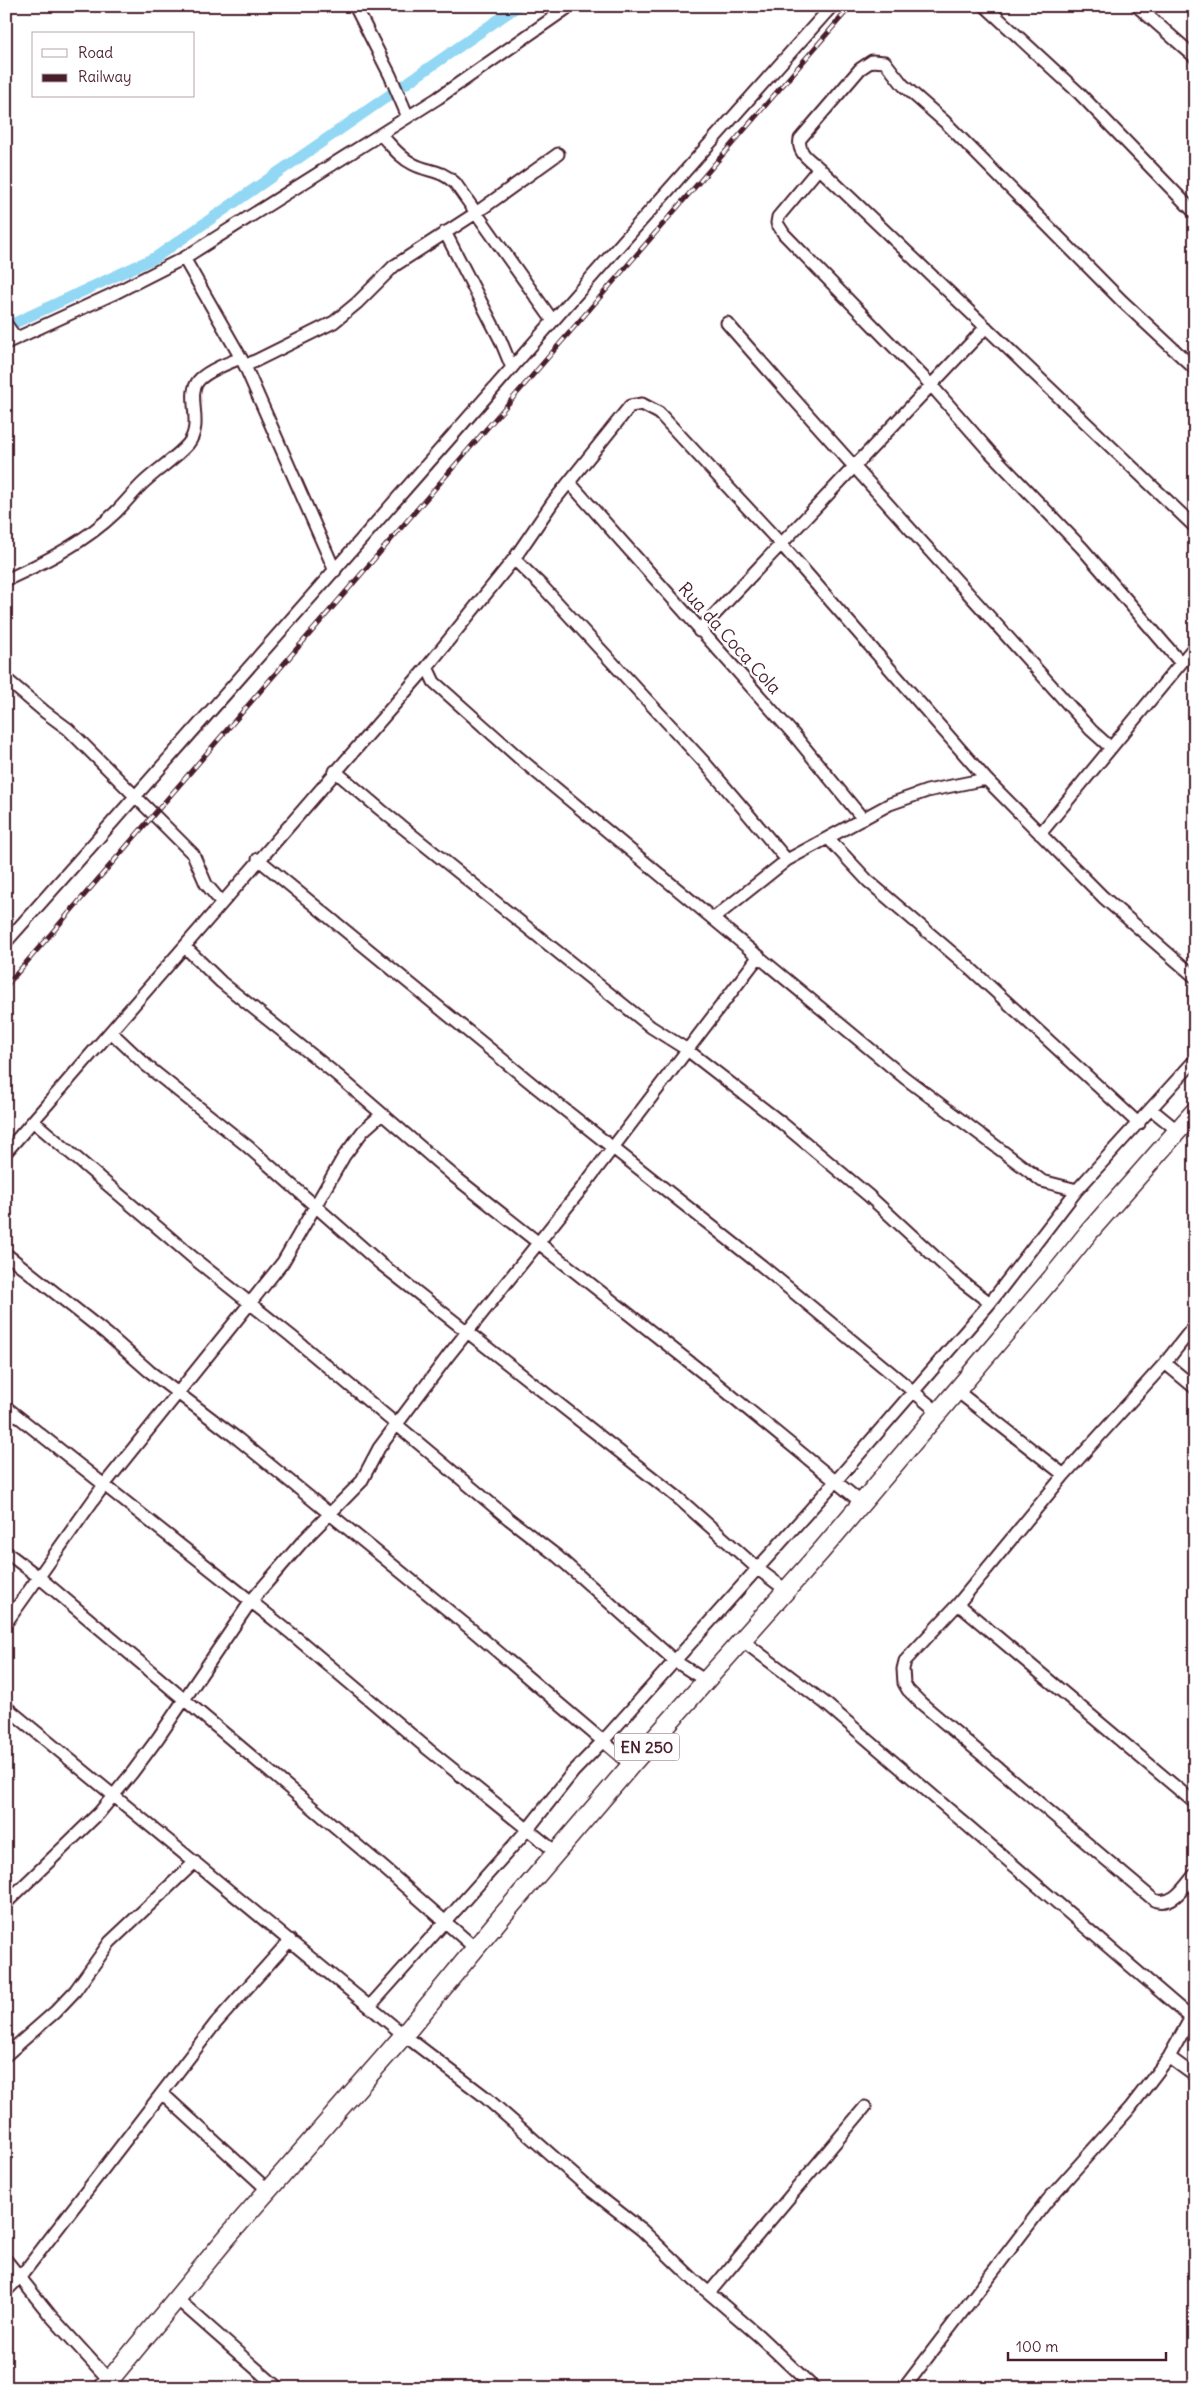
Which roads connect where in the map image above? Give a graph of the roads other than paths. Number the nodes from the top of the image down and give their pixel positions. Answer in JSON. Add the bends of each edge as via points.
{"nodes":[{"id":1,"x":355,"y":6,"type":"edge"},
{"id":2,"x":570,"y":6,"type":"edge"},
{"id":3,"x":832,"y":6,"type":"edge"},
{"id":4,"x":985,"y":6,"type":"edge"},
{"id":5,"x":1137,"y":6,"type":"edge"},
{"id":6,"x":1195,"y":57,"type":"edge"},
{"id":7,"x":408,"y":117,"type":"junction"},
{"id":8,"x":381,"y":134,"type":"junction"},
{"id":9,"x":558,"y":154,"type":"dead end"},
{"id":10,"x":819,"y":168,"type":"junction"},
{"id":11,"x":476,"y":213,"type":"junction"},
{"id":12,"x":1195,"y":213,"type":"edge"},
{"id":13,"x":445,"y":232,"type":"junction"},
{"id":14,"x":184,"y":258,"type":"junction"},
{"id":15,"x":553,"y":321,"type":"junction"},
{"id":16,"x":727,"y":322,"type":"dead end"},
{"id":17,"x":6,"y":324,"type":"edge"},
{"id":18,"x":986,"y":327,"type":"junction"},
{"id":19,"x":11,"y":341,"type":"edge"},
{"id":20,"x":243,"y":362,"type":"junction"},
{"id":21,"x":512,"y":368,"type":"junction"},
{"id":22,"x":1195,"y":369,"type":"edge"},
{"id":23,"x":931,"y":385,"type":"junction"},
{"id":24,"x":853,"y":467,"type":"junction"},
{"id":25,"x":569,"y":482,"type":"junction"},
{"id":26,"x":1195,"y":527,"type":"edge"},
{"id":27,"x":781,"y":544,"type":"junction"},
{"id":28,"x":514,"y":559,"type":"junction"},
{"id":29,"x":335,"y":571,"type":"junction"},
{"id":30,"x":6,"y":580,"type":"edge"},
{"id":31,"x":699,"y":631,"type":"junction"},
{"id":32,"x":1195,"y":646,"type":"edge"},
{"id":33,"x":1180,"y":662,"type":"junction"},
{"id":34,"x":427,"y":668,"type":"junction"},
{"id":35,"x":6,"y":679,"type":"edge"},
{"id":36,"x":1111,"y":748,"type":"junction"},
{"id":37,"x":335,"y":771,"type":"junction"},
{"id":38,"x":986,"y":780,"type":"junction"},
{"id":39,"x":135,"y":798,"type":"junction"},
{"id":40,"x":864,"y":819,"type":"junction"},
{"id":41,"x":1040,"y":834,"type":"junction"},
{"id":42,"x":828,"y":838,"type":"junction"},
{"id":43,"x":258,"y":859,"type":"junction"},
{"id":44,"x":788,"y":860,"type":"junction"},
{"id":45,"x":222,"y":903,"type":"junction"},
{"id":46,"x":714,"y":918,"type":"junction"},
{"id":47,"x":6,"y":942,"type":"edge"},
{"id":48,"x":185,"y":947,"type":"junction"},
{"id":49,"x":758,"y":956,"type":"junction"},
{"id":50,"x":1195,"y":977,"type":"edge"},
{"id":51,"x":112,"y":1033,"type":"junction"},
{"id":52,"x":686,"y":1049,"type":"junction"},
{"id":53,"x":1195,"y":1060,"type":"edge"},
{"id":54,"x":1151,"y":1109,"type":"junction"},
{"id":55,"x":1195,"y":1111,"type":"edge"},
{"id":56,"x":382,"y":1114,"type":"junction"},
{"id":57,"x":33,"y":1121,"type":"junction"},
{"id":58,"x":1139,"y":1124,"type":"junction"},
{"id":59,"x":1178,"y":1131,"type":"junction"},
{"id":60,"x":612,"y":1148,"type":"junction"},
{"id":61,"x":6,"y":1152,"type":"edge"},
{"id":62,"x":1077,"y":1190,"type":"junction"},
{"id":63,"x":314,"y":1205,"type":"junction"},
{"id":64,"x":539,"y":1242,"type":"junction"},
{"id":65,"x":6,"y":1254,"type":"edge"},
{"id":66,"x":249,"y":1303,"type":"junction"},
{"id":67,"x":990,"y":1303,"type":"junction"},
{"id":68,"x":1195,"y":1325,"type":"edge"},
{"id":69,"x":467,"y":1333,"type":"junction"},
{"id":70,"x":1165,"y":1363,"type":"junction"},
{"id":71,"x":1195,"y":1388,"type":"edge"},
{"id":72,"x":914,"y":1390,"type":"junction"},
{"id":73,"x":956,"y":1390,"type":"junction"},
{"id":74,"x":177,"y":1393,"type":"junction"},
{"id":75,"x":6,"y":1406,"type":"edge"},
{"id":76,"x":938,"y":1412,"type":"junction"},
{"id":77,"x":396,"y":1425,"type":"junction"},
{"id":78,"x":1064,"y":1475,"type":"junction"},
{"id":79,"x":835,"y":1482,"type":"junction"},
{"id":80,"x":104,"y":1485,"type":"junction"},
{"id":81,"x":862,"y":1502,"type":"junction"},
{"id":82,"x":330,"y":1516,"type":"junction"},
{"id":83,"x":6,"y":1552,"type":"edge"},
{"id":84,"x":758,"y":1569,"type":"junction"},
{"id":85,"x":40,"y":1578,"type":"junction"},
{"id":86,"x":786,"y":1590,"type":"junction"},
{"id":87,"x":251,"y":1601,"type":"junction"},
{"id":88,"x":958,"y":1604,"type":"junction"},
{"id":89,"x":6,"y":1623,"type":"edge"},
{"id":90,"x":743,"y":1641,"type":"junction"},
{"id":91,"x":674,"y":1661,"type":"junction"},
{"id":92,"x":706,"y":1681,"type":"junction"},
{"id":93,"x":184,"y":1700,"type":"junction"},
{"id":94,"x":6,"y":1707,"type":"edge"},
{"id":95,"x":604,"y":1742,"type":"junction"},
{"id":96,"x":632,"y":1764,"type":"junction"},
{"id":97,"x":112,"y":1796,"type":"junction"},
{"id":98,"x":1195,"y":1803,"type":"edge"},
{"id":99,"x":528,"y":1829,"type":"junction"},
{"id":100,"x":557,"y":1853,"type":"junction"},
{"id":101,"x":195,"y":1862,"type":"junction"},
{"id":102,"x":1195,"y":1874,"type":"edge"},
{"id":103,"x":6,"y":1903,"type":"edge"},
{"id":104,"x":445,"y":1921,"type":"junction"},
{"id":105,"x":290,"y":1940,"type":"junction"},
{"id":106,"x":475,"y":1948,"type":"junction"},
{"id":107,"x":370,"y":2006,"type":"junction"},
{"id":108,"x":1193,"y":2015,"type":"edge"},
{"id":109,"x":404,"y":2034,"type":"junction"},
{"id":110,"x":6,"y":2055,"type":"edge"},
{"id":111,"x":1169,"y":2057,"type":"junction"},
{"id":112,"x":1195,"y":2076,"type":"edge"},
{"id":113,"x":163,"y":2094,"type":"junction"},
{"id":114,"x":865,"y":2107,"type":"dead end"},
{"id":115,"x":269,"y":2191,"type":"junction"},
{"id":116,"x":6,"y":2260,"type":"edge"},
{"id":117,"x":20,"y":2276,"type":"junction"},
{"id":118,"x":6,"y":2291,"type":"edge"},
{"id":119,"x":709,"y":2293,"type":"junction"},
{"id":120,"x":177,"y":2299,"type":"junction"},
{"id":121,"x":106,"y":2384,"type":"edge"},
{"id":122,"x":278,"y":2388,"type":"edge"},
{"id":123,"x":814,"y":2388,"type":"edge"},
{"id":124,"x":904,"y":2388,"type":"edge"}],
"edges":[{"from":1,"to":7,"type":"street"},
{"from":2,"to":7,"type":"street"},
{"from":3,"to":15,"type":"street"},
{"from":4,"to":12,"type":"street","via":[[1079,93]]},
{"from":5,"to":6,"type":"street"},
{"from":7,"to":8,"type":"street"},
{"from":8,"to":11,"type":"street","via":[[412,164],[448,176]]},
{"from":8,"to":14,"type":"street"},
{"from":9,"to":11,"type":"street"},
{"from":10,"to":18,"type":"street"},
{"from":10,"to":22,"type":"street","via":[[802,153],[800,139],[860,69],[872,61],[885,62],[903,85],[945,122],[1122,301]]},
{"from":10,"to":23,"type":"street","via":[[778,217],[778,226]]},
{"from":11,"to":13,"type":"street"},
{"from":11,"to":15,"type":"street"},
{"from":13,"to":20,"type":"street","via":[[394,266],[334,322]]},
{"from":13,"to":21,"type":"street"},
{"from":14,"to":19,"type":"street"},
{"from":14,"to":20,"type":"street"},
{"from":15,"to":21,"type":"street"},
{"from":16,"to":24,"type":"street"},
{"from":17,"to":19,"type":"street"},
{"from":18,"to":23,"type":"street"},
{"from":18,"to":26,"type":"street"},
{"from":20,"to":29,"type":"street"},
{"from":20,"to":30,"type":"street","via":[[199,380],[195,387],[196,424],[192,438],[116,512],[42,564]]},
{"from":21,"to":29,"type":"street"},
{"from":23,"to":24,"type":"street"},
{"from":23,"to":33,"type":"street","via":[[1082,548]]},
{"from":24,"to":27,"type":"street"},
{"from":24,"to":36,"type":"street","via":[[1091,730]]},
{"from":25,"to":27,"type":"street","via":[[630,406],[642,404],[659,413]]},
{"from":25,"to":28,"type":"street"},
{"from":25,"to":31,"type":"street","name":"Rua da Coca Cola"},
{"from":27,"to":31,"type":"street"},
{"from":27,"to":38,"type":"street"},
{"from":28,"to":34,"type":"street"},
{"from":28,"to":44,"type":"street","via":[[703,761]]},
{"from":29,"to":39,"type":"street"},
{"from":31,"to":40,"type":"street","name":"Rua da Coca Cola","via":[[795,736]]},
{"from":32,"to":33,"type":"street"},
{"from":33,"to":36,"type":"street"},
{"from":34,"to":37,"type":"street"},
{"from":34,"to":46,"type":"street","via":[[434,682],[518,757]]},
{"from":35,"to":39,"type":"street","via":[[68,729]]},
{"from":36,"to":41,"type":"street"},
{"from":37,"to":43,"type":"street"},
{"from":37,"to":52,"type":"street","via":[[651,1027]]},
{"from":38,"to":40,"type":"street","via":[[909,796]]},
{"from":38,"to":41,"type":"street"},
{"from":39,"to":45,"type":"street","via":[[193,854],[206,884]]},
{"from":39,"to":47,"type":"street"},
{"from":40,"to":42,"type":"street"},
{"from":41,"to":50,"type":"street","via":[[1103,897]]},
{"from":42,"to":44,"type":"street"},
{"from":42,"to":58,"type":"street","via":[[868,881],[972,969]]},
{"from":43,"to":45,"type":"street"},
{"from":43,"to":60,"type":"street"},
{"from":44,"to":46,"type":"street"},
{"from":45,"to":48,"type":"street"},
{"from":46,"to":49,"type":"street"},
{"from":48,"to":51,"type":"street"},
{"from":48,"to":56,"type":"street","via":[[221,982]]},
{"from":49,"to":52,"type":"street"},
{"from":49,"to":62,"type":"street","via":[[972,1129],[1042,1180]]},
{"from":51,"to":57,"type":"street"},
{"from":51,"to":63,"type":"street"},
{"from":52,"to":60,"type":"street"},
{"from":52,"to":67,"type":"street","via":[[783,1124]]},
{"from":53,"to":54,"type":"street"},
{"from":54,"to":58,"type":"street"},
{"from":54,"to":59,"type":"street"},
{"from":55,"to":59,"type":"main road","number":"EN 250"},
{"from":56,"to":63,"type":"street","via":[[363,1131],[344,1156]]},
{"from":56,"to":64,"type":"street","via":[[455,1177]]},
{"from":57,"to":61,"type":"street"},
{"from":57,"to":66,"type":"street"},
{"from":58,"to":62,"type":"street"},
{"from":59,"to":73,"type":"main road","number":"EN 250"},
{"from":60,"to":64,"type":"street"},
{"from":60,"to":72,"type":"street"},
{"from":62,"to":67,"type":"street"},
{"from":63,"to":66,"type":"street","via":[[283,1262]]},
{"from":63,"to":69,"type":"street"},
{"from":64,"to":69,"type":"street"},
{"from":64,"to":79,"type":"street","via":[[712,1379]]},
{"from":65,"to":74,"type":"street"},
{"from":66,"to":74,"type":"street"},
{"from":66,"to":77,"type":"street"},
{"from":67,"to":72,"type":"street"},
{"from":68,"to":70,"type":"street"},
{"from":69,"to":77,"type":"street"},
{"from":69,"to":84,"type":"street","via":[[677,1497]]},
{"from":70,"to":71,"type":"street"},
{"from":70,"to":78,"type":"street"},
{"from":72,"to":76,"type":"street"},
{"from":72,"to":79,"type":"street"},
{"from":73,"to":76,"type":"main road","number":"EN 250"},
{"from":73,"to":78,"type":"street"},
{"from":74,"to":80,"type":"street"},
{"from":74,"to":82,"type":"street"},
{"from":75,"to":80,"type":"street"},
{"from":76,"to":81,"type":"main road","number":"EN 250"},
{"from":77,"to":82,"type":"street","via":[[361,1482]]},
{"from":77,"to":91,"type":"street","via":[[557,1556]]},
{"from":78,"to":88,"type":"street"},
{"from":79,"to":81,"type":"street"},
{"from":79,"to":84,"type":"street"},
{"from":80,"to":85,"type":"street"},
{"from":80,"to":87,"type":"street"},
{"from":81,"to":86,"type":"main road","number":"EN 250"},
{"from":82,"to":87,"type":"street"},
{"from":82,"to":95,"type":"street","via":[[471,1628]]},
{"from":83,"to":85,"type":"street"},
{"from":84,"to":86,"type":"street"},
{"from":84,"to":91,"type":"street"},
{"from":85,"to":89,"type":"street"},
{"from":85,"to":93,"type":"street"},
{"from":86,"to":90,"type":"main road","number":"EN 250"},
{"from":87,"to":93,"type":"street"},
{"from":87,"to":99,"type":"street"},
{"from":88,"to":98,"type":"street"},
{"from":88,"to":102,"type":"street","via":[[905,1661],[902,1676],[908,1690],[1154,1900],[1172,1900]]},
{"from":90,"to":92,"type":"main road","number":"EN 250"},
{"from":90,"to":108,"type":"street","via":[[826,1703]]},
{"from":91,"to":92,"type":"street"},
{"from":91,"to":95,"type":"street"},
{"from":92,"to":96,"type":"main road","number":"EN 250"},
{"from":93,"to":97,"type":"street"},
{"from":93,"to":104,"type":"street"},
{"from":94,"to":97,"type":"street"},
{"from":95,"to":96,"type":"street"},
{"from":95,"to":99,"type":"street","via":[[573,1772]]},
{"from":96,"to":100,"type":"main road","number":"EN 250"},
{"from":97,"to":101,"type":"street"},
{"from":97,"to":103,"type":"street","via":[[99,1814]]},
{"from":99,"to":100,"type":"street"},
{"from":99,"to":104,"type":"street"},
{"from":100,"to":106,"type":"main road","number":"EN 250"},
{"from":101,"to":105,"type":"street"},
{"from":101,"to":110,"type":"street","via":[[110,1942],[75,1991],[55,2012]]},
{"from":104,"to":106,"type":"street"},
{"from":104,"to":107,"type":"street"},
{"from":105,"to":107,"type":"street"},
{"from":105,"to":113,"type":"street","via":[[215,2024]]},
{"from":106,"to":109,"type":"main road","number":"EN 250"},
{"from":107,"to":109,"type":"street"},
{"from":108,"to":111,"type":"street"},
{"from":109,"to":115,"type":"main road","number":"EN 250"},
{"from":109,"to":119,"type":"street","via":[[484,2096],[592,2191],[642,2230]]},
{"from":111,"to":112,"type":"street"},
{"from":111,"to":124,"type":"street","via":[[1130,2108],[1047,2201]]},
{"from":113,"to":115,"type":"street"},
{"from":113,"to":117,"type":"street"},
{"from":114,"to":119,"type":"street"},
{"from":115,"to":120,"type":"main road","number":"EN 250"},
{"from":116,"to":117,"type":"street"},
{"from":117,"to":118,"type":"street"},
{"from":117,"to":121,"type":"street"},
{"from":119,"to":123,"type":"street"},
{"from":120,"to":121,"type":"main road","number":"EN 250"},
{"from":120,"to":122,"type":"street"}]}
